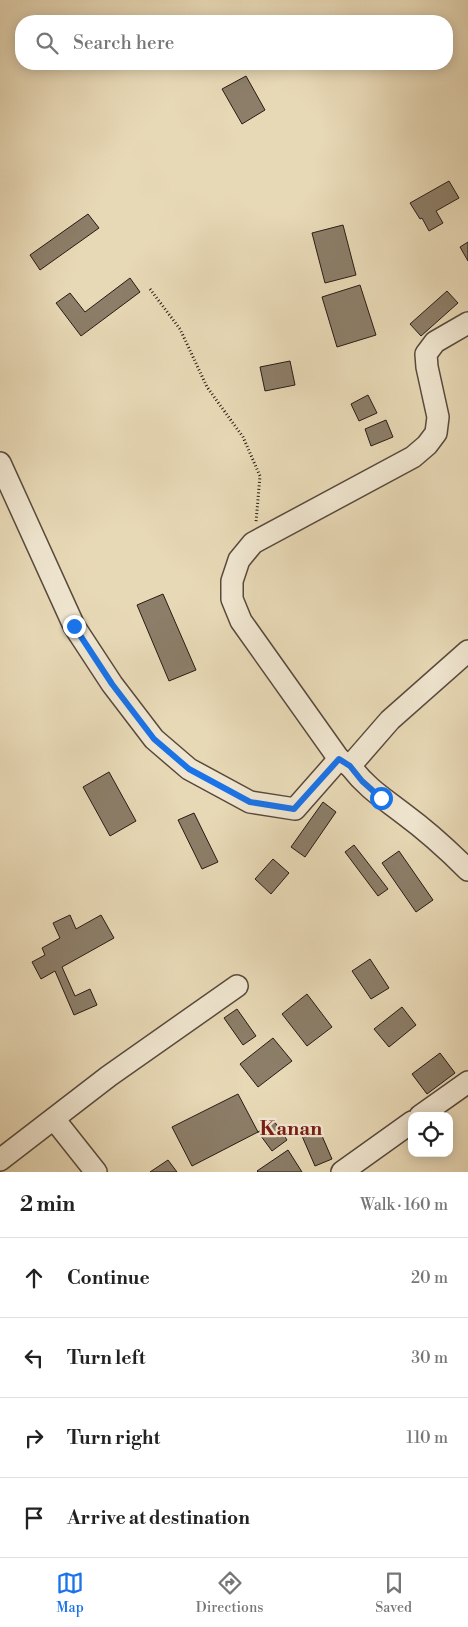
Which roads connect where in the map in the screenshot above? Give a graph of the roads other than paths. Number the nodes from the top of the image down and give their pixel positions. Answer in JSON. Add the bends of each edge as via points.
{"nodes":[{"id":1,"x":468,"y":322,"type":"edge"},
{"id":2,"x":0,"y":463,"type":"edge"},
{"id":3,"x":468,"y":651,"type":"edge"},
{"id":4,"x":345,"y":763,"type":"junction"},
{"id":5,"x":468,"y":870,"type":"edge"},
{"id":6,"x":237,"y":986,"type":"dead end"},
{"id":7,"x":468,"y":1082,"type":"edge"},
{"id":8,"x":426,"y":1112,"type":"edge"},
{"id":9,"x":54,"y":1119,"type":"junction"},
{"id":10,"x":408,"y":1125,"type":"edge"},
{"id":11,"x":0,"y":1160,"type":"edge"},
{"id":12,"x":96,"y":1172,"type":"edge"},
{"id":13,"x":342,"y":1172,"type":"edge"}],
"edges":[{"from":1,"to":4,"type":"street","via":[[435,342],[426,354],[438,418],[436,433],[427,445],[413,457],[253,543],[238,560],[232,581],[232,599],[241,622]]},
{"from":2,"to":4,"type":"street","via":[[74,626],[154,739],[189,769],[250,802],[294,809]]},
{"from":3,"to":4,"type":"street"},
{"from":4,"to":5,"type":"street","via":[[381,798],[405,814]]},
{"from":6,"to":9,"type":"street"},
{"from":7,"to":8,"type":"street"},
{"from":9,"to":11,"type":"street"},
{"from":9,"to":12,"type":"street"},
{"from":10,"to":13,"type":"street"}]}
